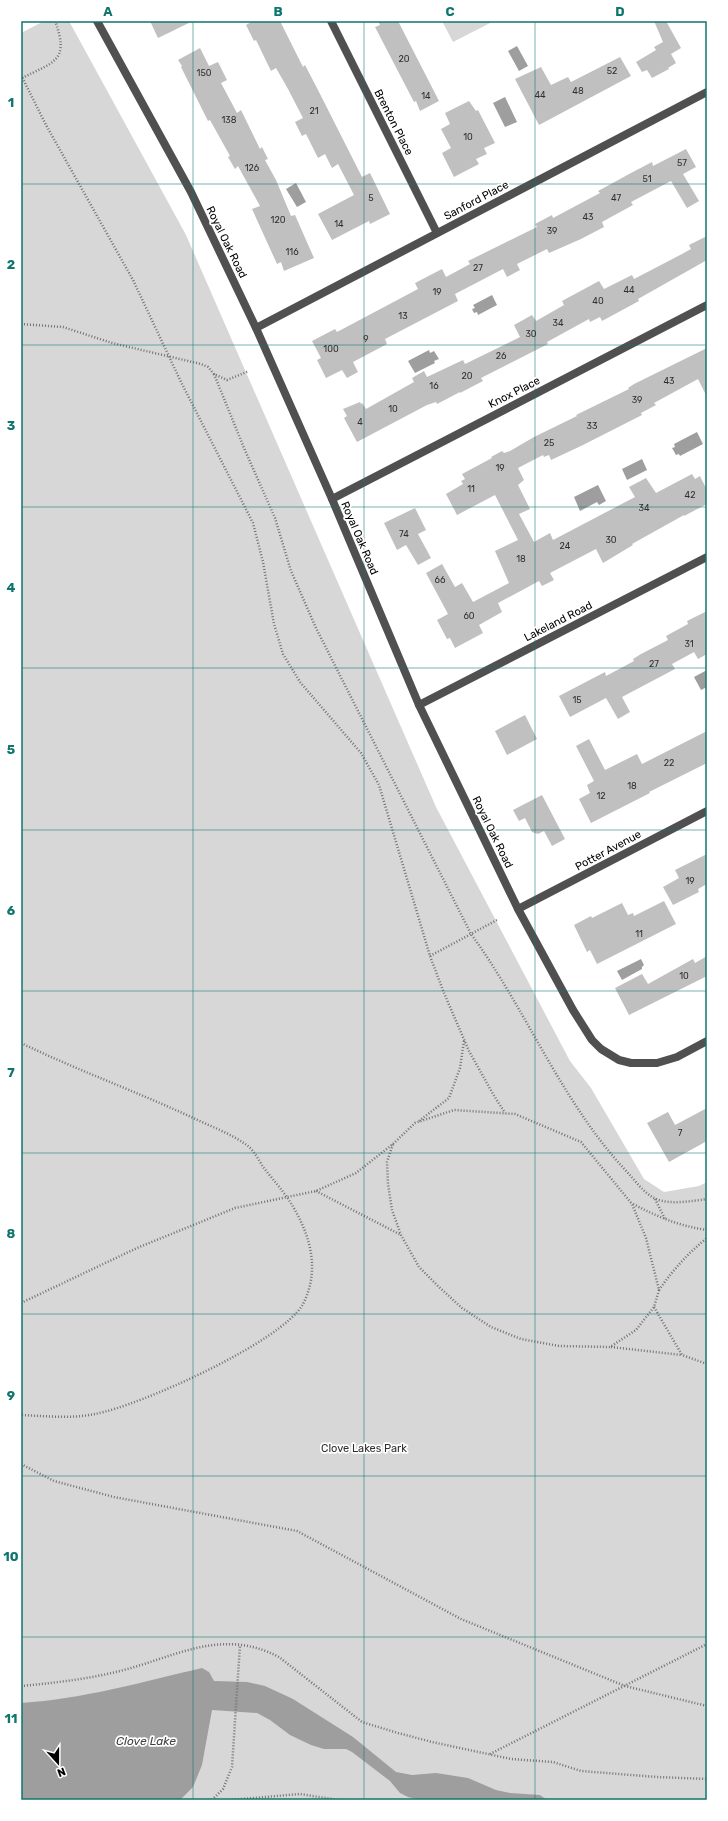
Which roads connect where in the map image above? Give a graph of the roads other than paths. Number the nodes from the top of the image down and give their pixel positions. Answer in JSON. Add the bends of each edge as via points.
{"nodes":[{"id":1,"x":97,"y":21,"type":"edge"},
{"id":2,"x":331,"y":21,"type":"edge"},
{"id":3,"x":707,"y":92,"type":"edge"},
{"id":4,"x":438,"y":233,"type":"junction"},
{"id":5,"x":707,"y":305,"type":"edge"},
{"id":6,"x":256,"y":328,"type":"junction"},
{"id":7,"x":332,"y":499,"type":"junction"},
{"id":8,"x":707,"y":557,"type":"edge"},
{"id":9,"x":419,"y":705,"type":"junction"},
{"id":10,"x":707,"y":811,"type":"edge"},
{"id":11,"x":518,"y":909,"type":"junction"},
{"id":12,"x":707,"y":1041,"type":"edge"}],
"edges":[{"from":1,"to":6,"type":"street","name":"Royal Oak Road","via":[[191,192]]},
{"from":2,"to":4,"type":"street","name":"Brenton Place"},
{"from":3,"to":4,"type":"street","name":"Sanford Place"},
{"from":4,"to":6,"type":"street","name":"Sanford Place"},
{"from":5,"to":7,"type":"street","name":"Knox Place"},
{"from":6,"to":7,"type":"street","name":"Royal Oak Road"},
{"from":7,"to":9,"type":"street","name":"Royal Oak Road"},
{"from":8,"to":9,"type":"street","name":"Lakeland Road"},
{"from":9,"to":11,"type":"street","name":"Royal Oak Road"},
{"from":10,"to":11,"type":"street","name":"Potter Avenue"},
{"from":11,"to":12,"type":"street","name":"Royal Oak Road","via":[[573,1010],[600,1049],[619,1060],[631,1063],[657,1063],[677,1057]]}]}
